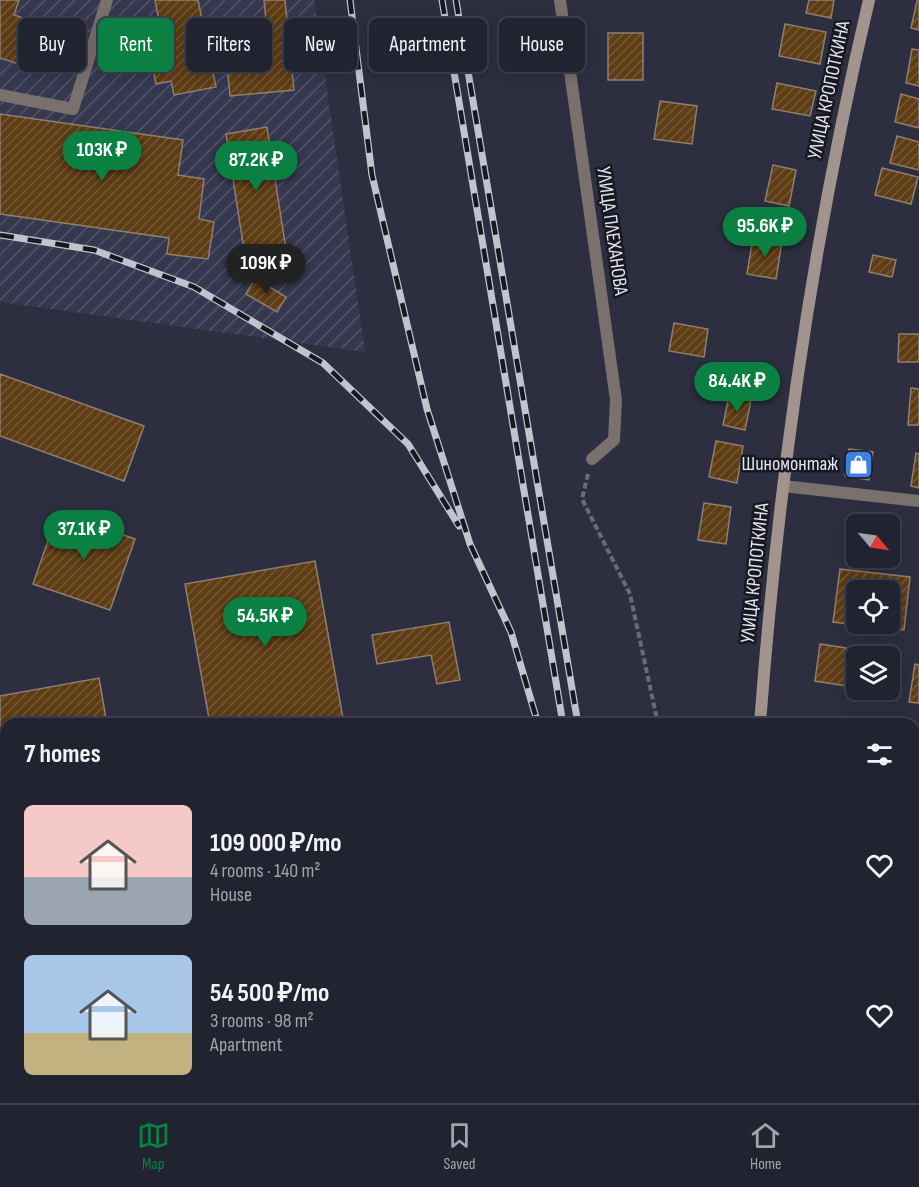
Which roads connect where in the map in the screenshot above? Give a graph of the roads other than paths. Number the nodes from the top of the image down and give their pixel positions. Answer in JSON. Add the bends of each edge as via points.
{"nodes":[{"id":1,"x":107,"y":0,"type":"edge"},
{"id":2,"x":560,"y":0,"type":"edge"},
{"id":3,"x":869,"y":0,"type":"edge"},
{"id":4,"x":0,"y":95,"type":"edge"},
{"id":5,"x":592,"y":459,"type":"road end"},
{"id":6,"x":783,"y":486,"type":"junction"},
{"id":7,"x":919,"y":501,"type":"edge"},
{"id":8,"x":761,"y":718,"type":"edge"}],
"edges":[{"from":1,"to":4,"type":"street","via":[[73,109]]},
{"from":2,"to":5,"type":"street","name":"УЛИЦА ПЛЕХАНОВА","via":[[616,400],[614,440]]},
{"from":3,"to":6,"type":"main road","name":"УЛИЦА КРОПОТКИНА","via":[[836,145]]},
{"from":6,"to":7,"type":"street"},
{"from":6,"to":8,"type":"main road","name":"УЛИЦА КРОПОТКИНА"}]}
